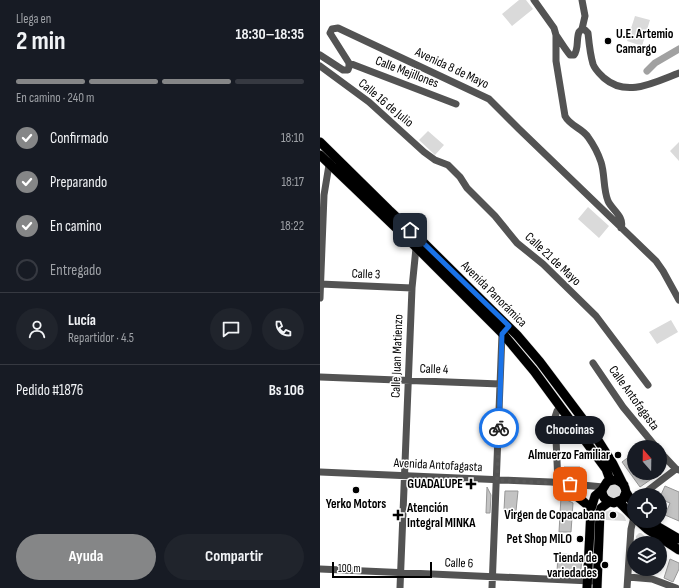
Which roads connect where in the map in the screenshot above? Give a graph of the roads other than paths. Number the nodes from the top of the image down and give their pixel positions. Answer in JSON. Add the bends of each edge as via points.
{"nodes":[{"id":1,"x":534,"y":0,"type":"edge"},
{"id":2,"x":582,"y":0,"type":"edge"},
{"id":3,"x":582,"y":30,"type":"junction"},
{"id":4,"x":556,"y":36,"type":"junction"},
{"id":5,"x":320,"y":55,"type":"edge"},
{"id":6,"x":349,"y":63,"type":"junction"},
{"id":7,"x":320,"y":66,"type":"edge"},
{"id":8,"x":679,"y":73,"type":"edge"},
{"id":9,"x":456,"y":104,"type":"dead end"},
{"id":10,"x":320,"y":142,"type":"edge"},
{"id":11,"x":320,"y":155,"type":"edge"},
{"id":12,"x":332,"y":160,"type":"junction"},
{"id":13,"x":435,"y":160,"type":"joint"},
{"id":14,"x":322,"y":195,"type":"edge"},
{"id":15,"x":621,"y":228,"type":"junction"},
{"id":16,"x":419,"y":243,"type":"junction"},
{"id":17,"x":320,"y":284,"type":"edge"},
{"id":18,"x":412,"y":288,"type":"junction"},
{"id":19,"x":320,"y":298,"type":"edge"},
{"id":20,"x":679,"y":300,"type":"edge"},
{"id":21,"x":509,"y":326,"type":"junction"},
{"id":22,"x":503,"y":334,"type":"junction"},
{"id":23,"x":593,"y":363,"type":"dead end"},
{"id":24,"x":320,"y":377,"type":"edge"},
{"id":25,"x":551,"y":377,"type":"junction"},
{"id":26,"x":408,"y":380,"type":"junction"},
{"id":27,"x":543,"y":383,"type":"junction"},
{"id":28,"x":500,"y":384,"type":"junction"},
{"id":29,"x":648,"y":385,"type":"dead end"},
{"id":30,"x":560,"y":407,"type":"junction"},
{"id":31,"x":650,"y":440,"type":"edge"},
{"id":32,"x":667,"y":459,"type":"edge"},
{"id":33,"x":677,"y":470,"type":"edge"},
{"id":34,"x":320,"y":472,"type":"edge"},
{"id":35,"x":404,"y":476,"type":"junction"},
{"id":36,"x":497,"y":480,"type":"junction"},
{"id":37,"x":610,"y":480,"type":"junction"},
{"id":38,"x":558,"y":483,"type":"junction"},
{"id":39,"x":603,"y":488,"type":"junction"},
{"id":40,"x":625,"y":488,"type":"junction"},
{"id":41,"x":652,"y":488,"type":"edge"},
{"id":42,"x":627,"y":492,"type":"edge"},
{"id":43,"x":609,"y":502,"type":"junction"},
{"id":44,"x":619,"y":502,"type":"junction"},
{"id":45,"x":591,"y":509,"type":"junction"},
{"id":46,"x":627,"y":510,"type":"edge"},
{"id":47,"x":631,"y":528,"type":"edge"},
{"id":48,"x":647,"y":528,"type":"edge"},
{"id":49,"x":660,"y":528,"type":"edge"},
{"id":50,"x":679,"y":539,"type":"edge"},
{"id":51,"x":679,"y":550,"type":"edge"},
{"id":52,"x":320,"y":569,"type":"edge"},
{"id":53,"x":401,"y":573,"type":"junction"},
{"id":54,"x":492,"y":576,"type":"junction"},
{"id":55,"x":628,"y":577,"type":"junction"},
{"id":56,"x":587,"y":584,"type":"edge"},
{"id":57,"x":597,"y":584,"type":"edge"},
{"id":58,"x":400,"y":588,"type":"edge"},
{"id":59,"x":492,"y":588,"type":"edge"},
{"id":60,"x":628,"y":588,"type":"edge"},
{"id":61,"x":676,"y":588,"type":"edge"}],
"edges":[{"from":1,"to":4,"type":"street","via":[[554,28]]},
{"from":2,"to":3,"type":"street","via":[[585,16]]},
{"from":3,"to":4,"type":"street","via":[[579,32],[574,55],[568,53]]},
{"from":3,"to":8,"type":"street","via":[[588,33],[593,64],[597,71],[616,86],[643,87]]},
{"from":4,"to":15,"type":"street","via":[[556,61],[566,116],[584,132],[596,151],[601,162],[606,197],[621,219]]},
{"from":5,"to":6,"type":"street","via":[[344,71],[349,68]]},
{"from":6,"to":9,"type":"street","name":"Calle Mejillones"},
{"from":6,"to":15,"type":"street","name":"Avenida 8 de Mayo","via":[[331,36],[332,29],[338,28],[484,96]]},
{"from":7,"to":13,"type":"street","name":"Calle 16 de Julio","via":[[369,102]]},
{"from":10,"to":12,"type":"main road","name":"Avenida Panorámica"},
{"from":11,"to":12,"type":"main road","name":"Avenida Panorámica"},
{"from":12,"to":14,"type":"street"},
{"from":12,"to":16,"type":"main road","name":"Avenida Panorámica"},
{"from":13,"to":29,"type":"street","name":"Calle 21 de Mayo","via":[[448,165],[517,242],[596,316]]},
{"from":14,"to":17,"type":"street"},
{"from":15,"to":20,"type":"street","via":[[656,261]]},
{"from":16,"to":18,"type":"street","name":"Calle Juan Matienzo"},
{"from":16,"to":21,"type":"main road","name":"Avenida Panorámica"},
{"from":16,"to":22,"type":"main road","name":"Avenida Panorámica"},
{"from":17,"to":18,"type":"street","name":"Calle 3"},
{"from":17,"to":19,"type":"street"},
{"from":18,"to":26,"type":"street","name":"Calle Juan Matienzo"},
{"from":21,"to":22,"type":"street"},
{"from":21,"to":25,"type":"main road","name":"Avenida Panorámica"},
{"from":22,"to":27,"type":"main road","name":"Avenida Panorámica"},
{"from":22,"to":28,"type":"street"},
{"from":23,"to":31,"type":"street","name":"Calle Antofagasta","via":[[623,407]]},
{"from":24,"to":26,"type":"street","name":"Calle 4"},
{"from":25,"to":27,"type":"main road"},
{"from":25,"to":40,"type":"main road","name":"Avenida Panorámica","via":[[594,434]]},
{"from":26,"to":28,"type":"street","name":"Calle 4"},
{"from":26,"to":35,"type":"street","name":"Calle Juan Matienzo"},
{"from":27,"to":30,"type":"main road","name":"Avenida Panorámica"},
{"from":28,"to":36,"type":"street"},
{"from":30,"to":37,"type":"main road","name":"Avenida Panorámica","via":[[607,471]]},
{"from":30,"to":38,"type":"street","via":[[555,417]]},
{"from":32,"to":33,"type":"street"},
{"from":33,"to":41,"type":"street"},
{"from":34,"to":35,"type":"street","name":"Avenida Antofagasta"},
{"from":35,"to":36,"type":"street","name":"Avenida Antofagasta"},
{"from":35,"to":53,"type":"street","name":"Calle Juan Matienzo"},
{"from":36,"to":38,"type":"street","name":"Avenida Antofagasta"},
{"from":36,"to":54,"type":"street"},
{"from":37,"to":39,"type":"main road"},
{"from":37,"to":40,"type":"main road","via":[[618,480]]},
{"from":38,"to":39,"type":"street","name":"Avenida Antofagasta"},
{"from":38,"to":45,"type":"main road"},
{"from":39,"to":43,"type":"main road","via":[[603,497]]},
{"from":39,"to":45,"type":"main road","via":[[595,496]]},
{"from":40,"to":42,"type":"main road","name":"Avenida Panorámica"},
{"from":40,"to":44,"type":"main road","via":[[623,500]]},
{"from":43,"to":44,"type":"main road"},
{"from":43,"to":57,"type":"main road","via":[[600,512]]},
{"from":44,"to":46,"type":"main road"},
{"from":45,"to":56,"type":"main road"},
{"from":47,"to":55,"type":"street"},
{"from":48,"to":51,"type":"main road"},
{"from":49,"to":50,"type":"main road"},
{"from":52,"to":53,"type":"street","name":"Calle 6"},
{"from":53,"to":54,"type":"street","name":"Calle 6"},
{"from":53,"to":58,"type":"street","name":"Calle Juan Matienzo"},
{"from":54,"to":56,"type":"street","name":"Calle 6"},
{"from":54,"to":59,"type":"street"},
{"from":55,"to":60,"type":"street"},
{"from":55,"to":61,"type":"street","via":[[652,579]]},
{"from":56,"to":57,"type":"street","name":"Calle 6"}]}
